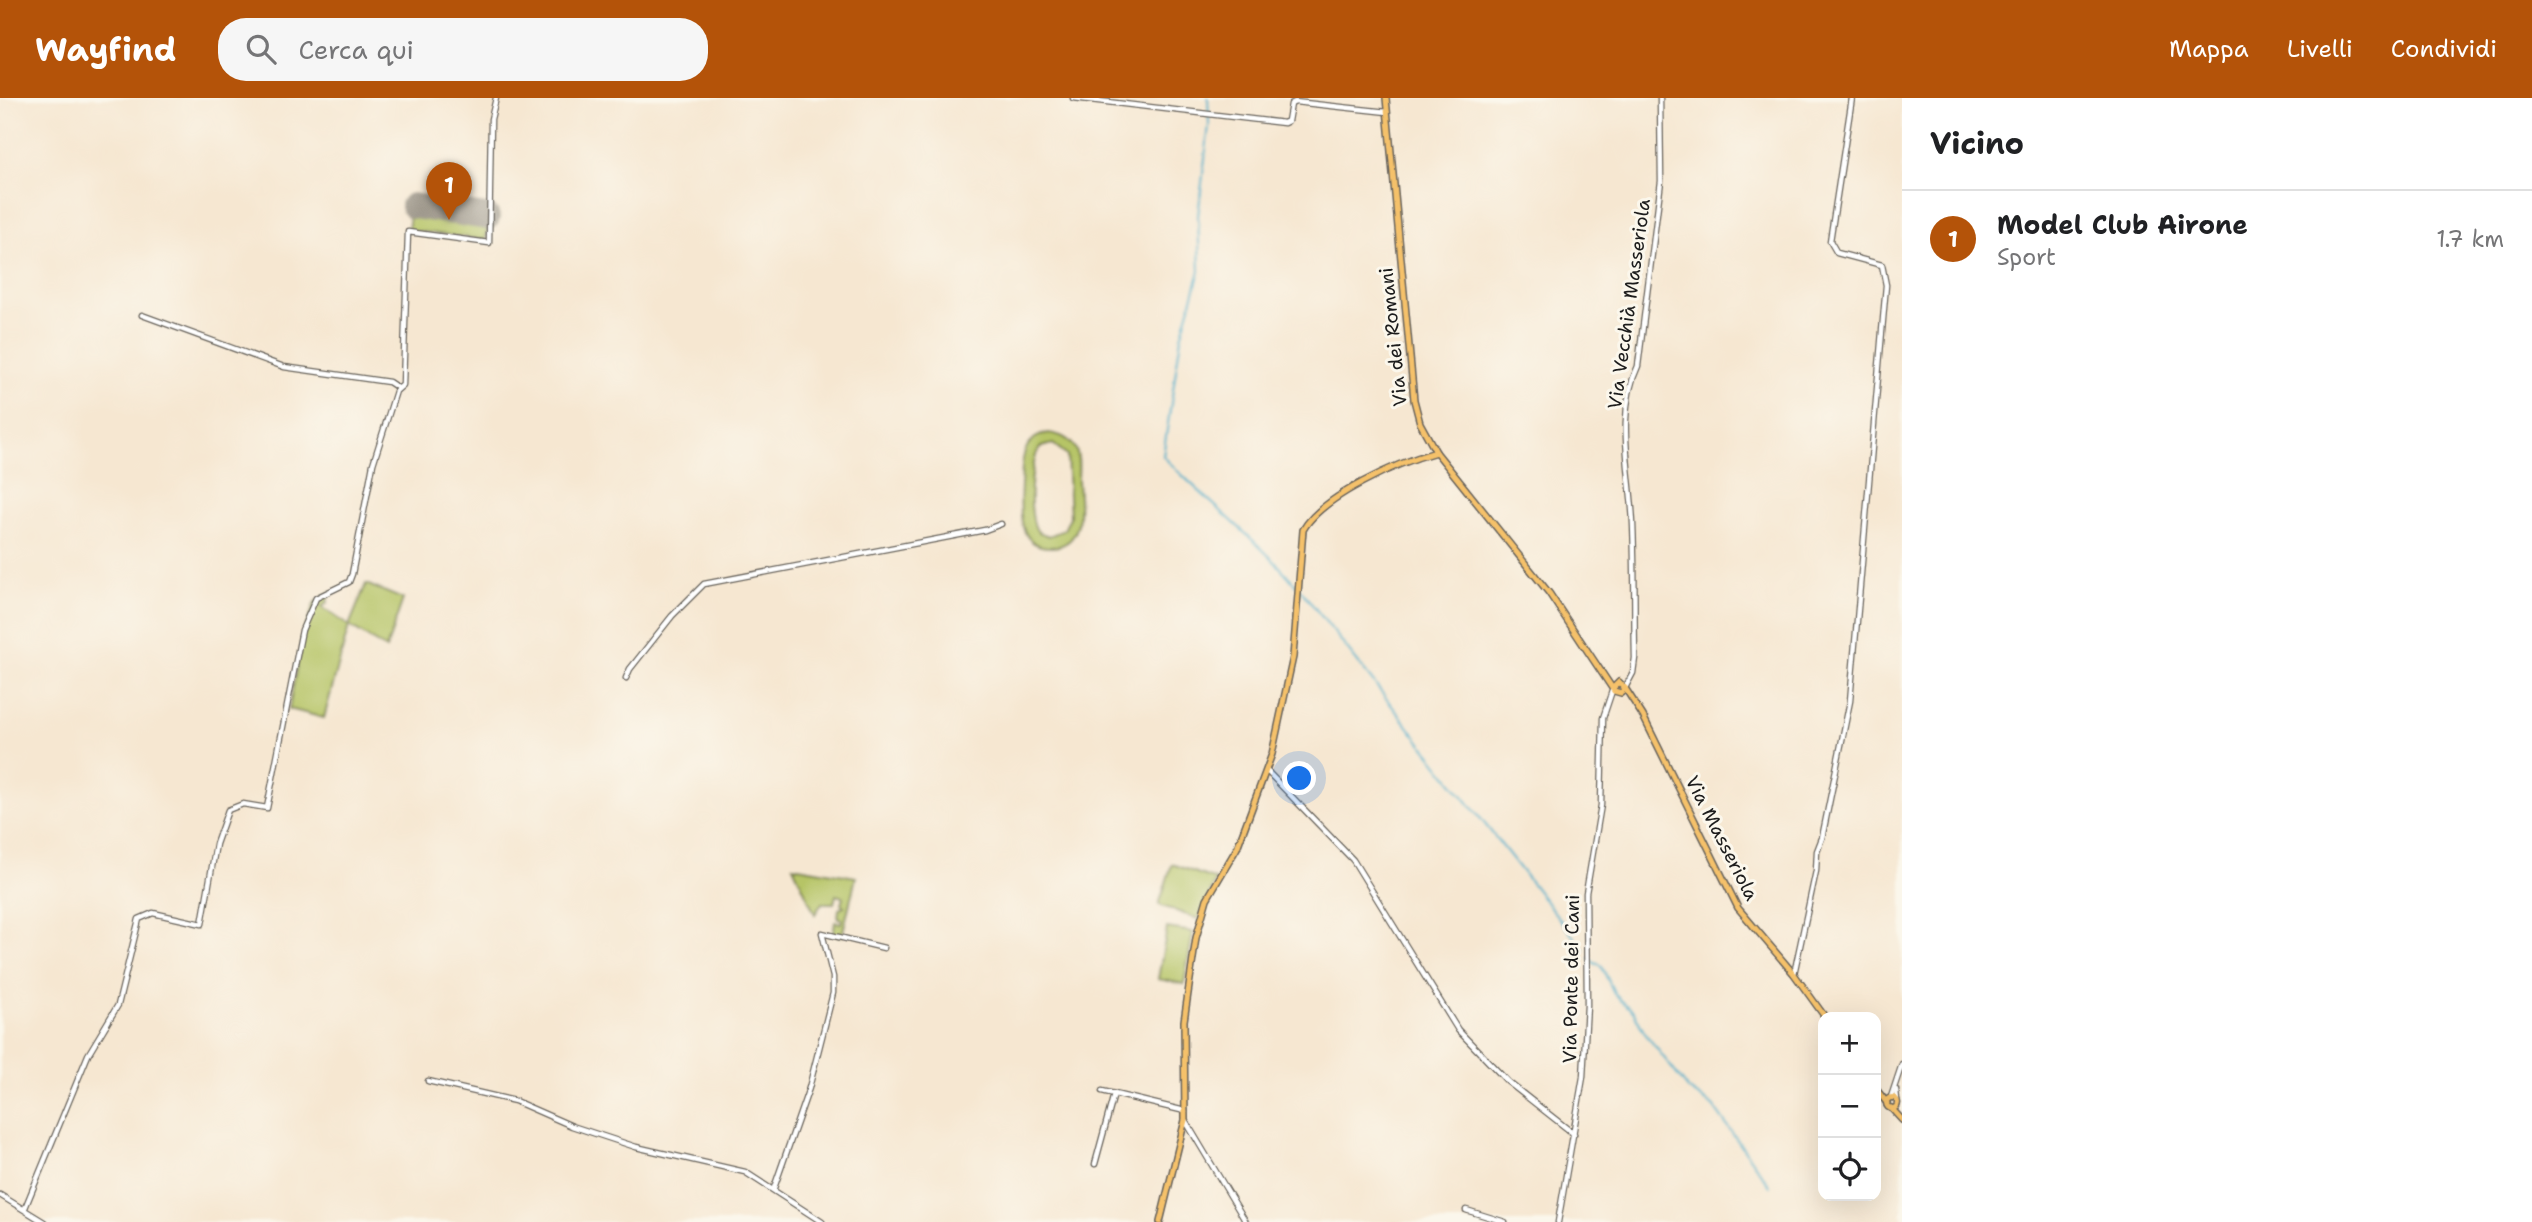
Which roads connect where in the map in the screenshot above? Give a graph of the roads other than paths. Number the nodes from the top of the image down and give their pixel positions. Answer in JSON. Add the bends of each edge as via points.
{"nodes":[{"id":1,"x":496,"y":98,"type":"edge"},
{"id":2,"x":1073,"y":98,"type":"edge"},
{"id":3,"x":1386,"y":98,"type":"edge"},
{"id":4,"x":1660,"y":98,"type":"edge"},
{"id":5,"x":1852,"y":98,"type":"edge"},
{"id":6,"x":1387,"y":113,"type":"junction"},
{"id":7,"x":142,"y":315,"type":"dead end"},
{"id":8,"x":398,"y":388,"type":"junction"},
{"id":9,"x":1436,"y":452,"type":"junction"},
{"id":10,"x":1001,"y":524,"type":"dead end"},
{"id":11,"x":626,"y":678,"type":"dead end"},
{"id":12,"x":1607,"y":678,"type":"junction"},
{"id":13,"x":1628,"y":680,"type":"junction"},
{"id":14,"x":1618,"y":682,"type":"junction"},
{"id":15,"x":1613,"y":688,"type":"junction"},
{"id":16,"x":1625,"y":688,"type":"junction"},
{"id":17,"x":1619,"y":694,"type":"junction"},
{"id":18,"x":1609,"y":696,"type":"junction"},
{"id":19,"x":1631,"y":697,"type":"junction"},
{"id":20,"x":1267,"y":771,"type":"junction"},
{"id":21,"x":884,"y":948,"type":"dead end"},
{"id":22,"x":1794,"y":974,"type":"junction"},
{"id":23,"x":1821,"y":1012,"type":"edge"},
{"id":24,"x":1902,"y":1064,"type":"edge"},
{"id":25,"x":428,"y":1081,"type":"dead end"},
{"id":26,"x":1102,"y":1091,"type":"dead end"},
{"id":27,"x":1114,"y":1094,"type":"junction"},
{"id":28,"x":1881,"y":1095,"type":"edge"},
{"id":29,"x":1892,"y":1102,"type":"junction"},
{"id":30,"x":1185,"y":1111,"type":"junction"},
{"id":31,"x":1900,"y":1117,"type":"edge"},
{"id":32,"x":1185,"y":1120,"type":"junction"},
{"id":33,"x":1574,"y":1134,"type":"junction"},
{"id":34,"x":1095,"y":1164,"type":"dead end"},
{"id":35,"x":774,"y":1188,"type":"junction"},
{"id":36,"x":0,"y":1195,"type":"edge"},
{"id":37,"x":25,"y":1208,"type":"junction"},
{"id":38,"x":1466,"y":1210,"type":"dead end"},
{"id":39,"x":44,"y":1222,"type":"edge"},
{"id":40,"x":822,"y":1222,"type":"edge"},
{"id":41,"x":1160,"y":1222,"type":"edge"},
{"id":42,"x":1246,"y":1222,"type":"edge"},
{"id":43,"x":1505,"y":1222,"type":"edge"},
{"id":44,"x":1558,"y":1222,"type":"edge"}],
"edges":[{"from":1,"to":8,"type":"street","via":[[491,120],[489,243],[408,232],[403,385]]},
{"from":2,"to":6,"type":"street","via":[[1286,123],[1291,104],[1303,101]]},
{"from":3,"to":6,"type":"main road","name":"Via dei Romani"},
{"from":4,"to":13,"type":"street","name":"Via Vecchià Masseriola","via":[[1661,181],[1654,255],[1626,419],[1635,658]]},
{"from":5,"to":22,"type":"street","via":[[1830,241],[1837,253],[1882,265],[1886,285],[1850,701]]},
{"from":6,"to":9,"type":"main road","name":"Via dei Romani","via":[[1414,400],[1420,424]]},
{"from":7,"to":8,"type":"street","via":[[284,367],[389,382]]},
{"from":8,"to":37,"type":"street","via":[[373,464],[349,582],[316,598],[302,630],[267,808],[243,804],[228,810],[216,844],[202,924],[153,913],[139,919],[118,1005],[88,1055]]},
{"from":9,"to":12,"type":"main road","name":"Via dei Romani","via":[[1544,587]]},
{"from":9,"to":20,"type":"main road","via":[[1386,468],[1312,517],[1300,541],[1293,657]]},
{"from":10,"to":11,"type":"street","via":[[704,584],[672,616]]},
{"from":12,"to":14,"type":"main road"},
{"from":12,"to":15,"type":"main road","name":"Via dei Romani"},
{"from":13,"to":14,"type":"street"},
{"from":13,"to":16,"type":"street","name":"Via Vecchià Masseriola"},
{"from":14,"to":15,"type":"main road"},
{"from":14,"to":16,"type":"main road","name":"Via Masseriola"},
{"from":15,"to":17,"type":"main road","name":"Via dei Romani"},
{"from":15,"to":18,"type":"street","name":"Via Ponte dei Cani"},
{"from":16,"to":17,"type":"main road"},
{"from":16,"to":19,"type":"main road","name":"Via Masseriola"},
{"from":17,"to":18,"type":"street"},
{"from":17,"to":19,"type":"main road"},
{"from":18,"to":33,"type":"street","name":"Via Ponte dei Cani","via":[[1603,718],[1601,806],[1586,893],[1587,1005]]},
{"from":19,"to":22,"type":"main road","name":"Via Masseriola","via":[[1738,908]]},
{"from":20,"to":30,"type":"main road","via":[[1237,849],[1203,911],[1186,1000]]},
{"from":20,"to":33,"type":"street","via":[[1353,860],[1458,1030],[1508,1083]]},
{"from":21,"to":35,"type":"street","via":[[822,933],[834,977],[833,993],[810,1088]]},
{"from":22,"to":23,"type":"main road","name":"Via Masseriola"},
{"from":24,"to":29,"type":"street"},
{"from":25,"to":35,"type":"street","via":[[515,1101],[572,1126],[636,1147],[731,1168]]},
{"from":26,"to":27,"type":"street"},
{"from":27,"to":30,"type":"street"},
{"from":27,"to":34,"type":"street"},
{"from":28,"to":29,"type":"main road"},
{"from":29,"to":31,"type":"main road"},
{"from":30,"to":32,"type":"main road"},
{"from":32,"to":41,"type":"main road"},
{"from":32,"to":42,"type":"street"},
{"from":33,"to":44,"type":"street","name":"Via Ponte dei Cani"},
{"from":35,"to":40,"type":"street"},
{"from":36,"to":37,"type":"street"},
{"from":37,"to":39,"type":"street"},
{"from":38,"to":43,"type":"street"}]}
